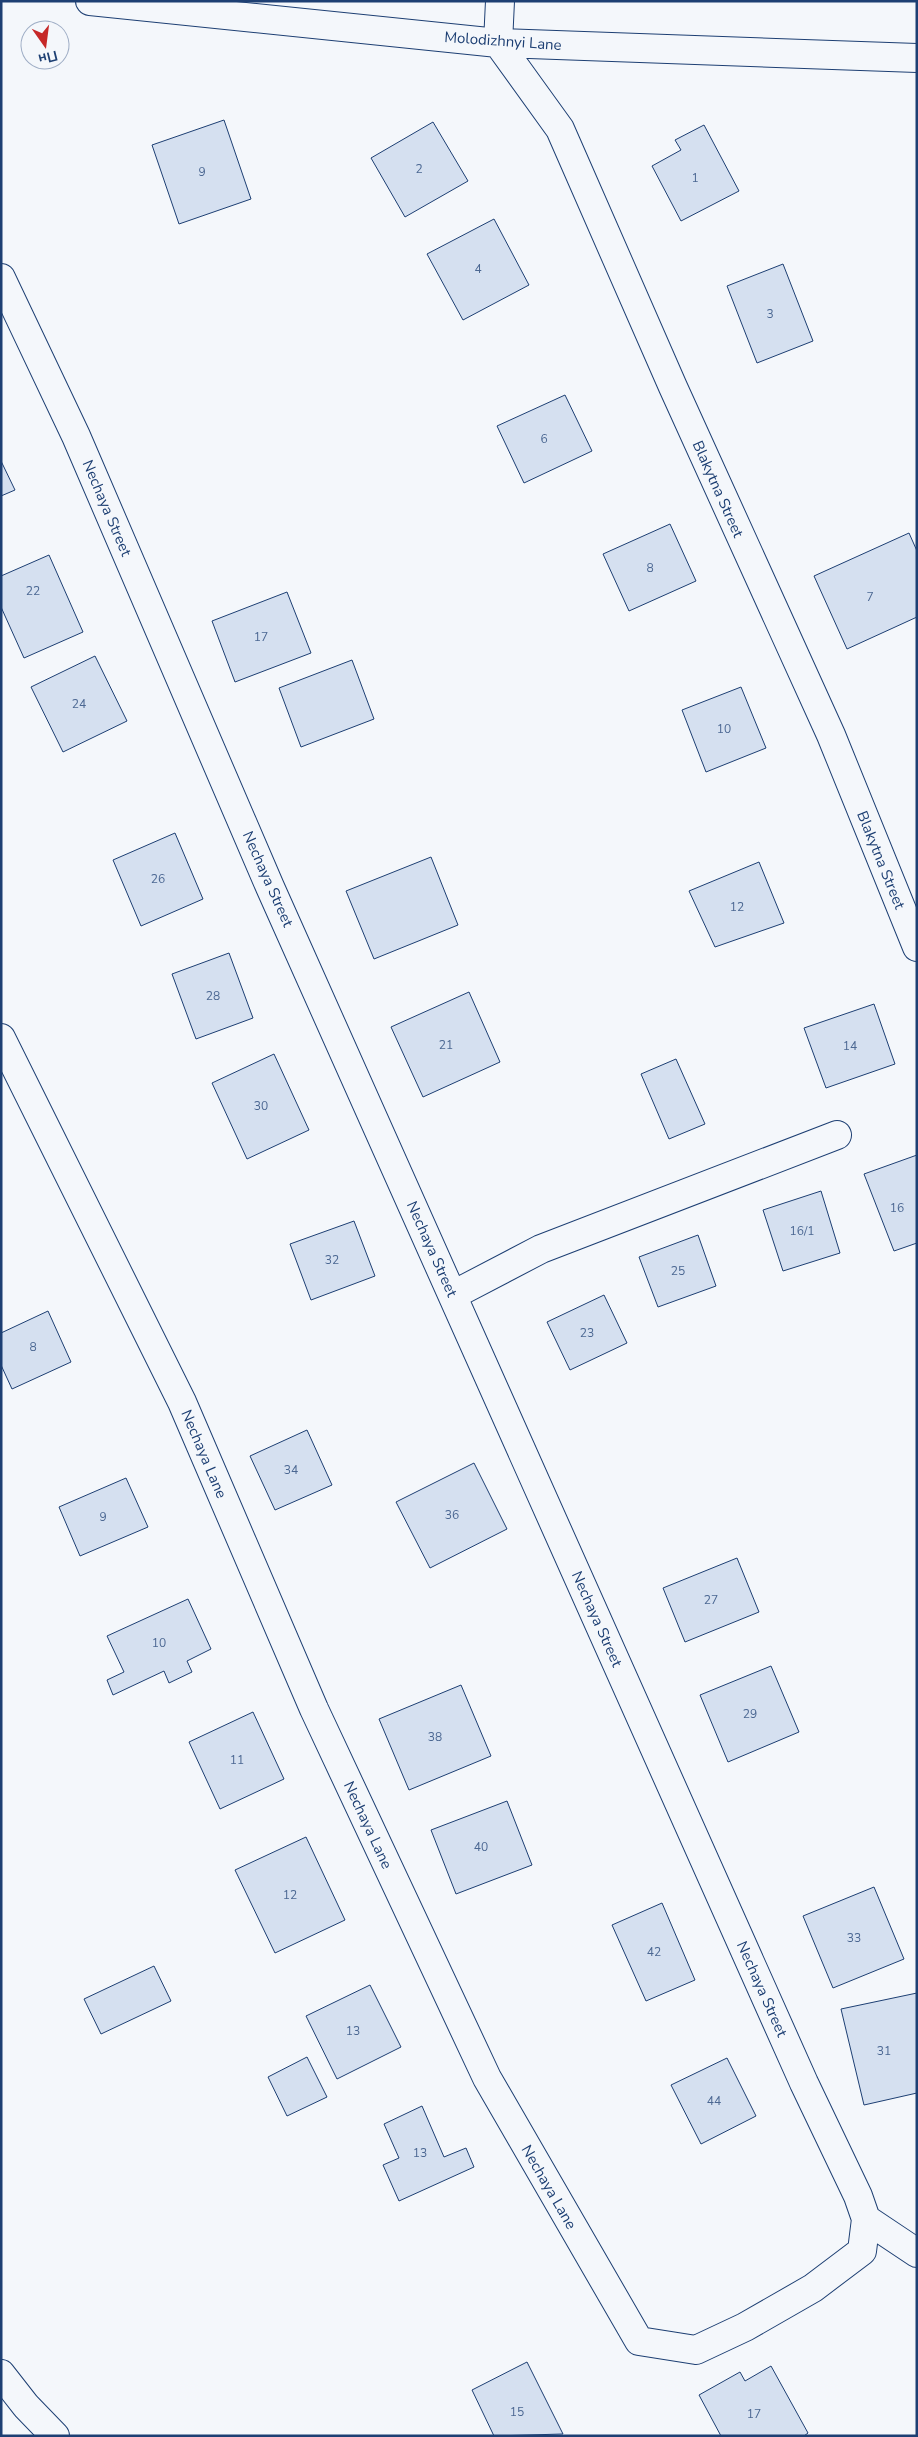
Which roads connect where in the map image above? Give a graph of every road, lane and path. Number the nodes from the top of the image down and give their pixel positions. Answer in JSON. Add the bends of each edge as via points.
{"nodes":[{"id":1,"x":90,"y":1,"type":"edge"},
{"id":2,"x":500,"y":1,"type":"edge"},
{"id":3,"x":498,"y":43,"type":"junction"},
{"id":4,"x":917,"y":58,"type":"edge"},
{"id":5,"x":1,"y":278,"type":"edge"},
{"id":6,"x":917,"y":947,"type":"edge"},
{"id":7,"x":1,"y":1038,"type":"edge"},
{"id":8,"x":837,"y":1135,"type":"dead end"},
{"id":9,"x":453,"y":1296,"type":"junction"},
{"id":10,"x":866,"y":2219,"type":"junction"},
{"id":11,"x":917,"y":2254,"type":"edge"},
{"id":12,"x":1,"y":2374,"type":"edge"},
{"id":13,"x":55,"y":2436,"type":"edge"}],
"edges":[{"from":1,"to":3,"type":"street","name":"Molodizhnyi Lane"},
{"from":2,"to":3,"type":"street"},
{"from":3,"to":4,"type":"street","name":"Molodizhnyi Lane"},
{"from":3,"to":6,"type":"street","name":"Blakytna Street","via":[[560,128],[830,735]]},
{"from":5,"to":9,"type":"street","name":"Nechaya Street","via":[[76,436],[270,887]]},
{"from":7,"to":10,"type":"street","name":"Nechaya Lane","via":[[182,1402],[314,1709],[487,2078],[639,2341],[696,2350],[746,2327],[813,2288],[862,2251]]},
{"from":8,"to":9,"type":"street","via":[[541,1250]]},
{"from":9,"to":10,"type":"street","name":"Nechaya Street"},
{"from":10,"to":11,"type":"street"},
{"from":12,"to":13,"type":"street"}]}
